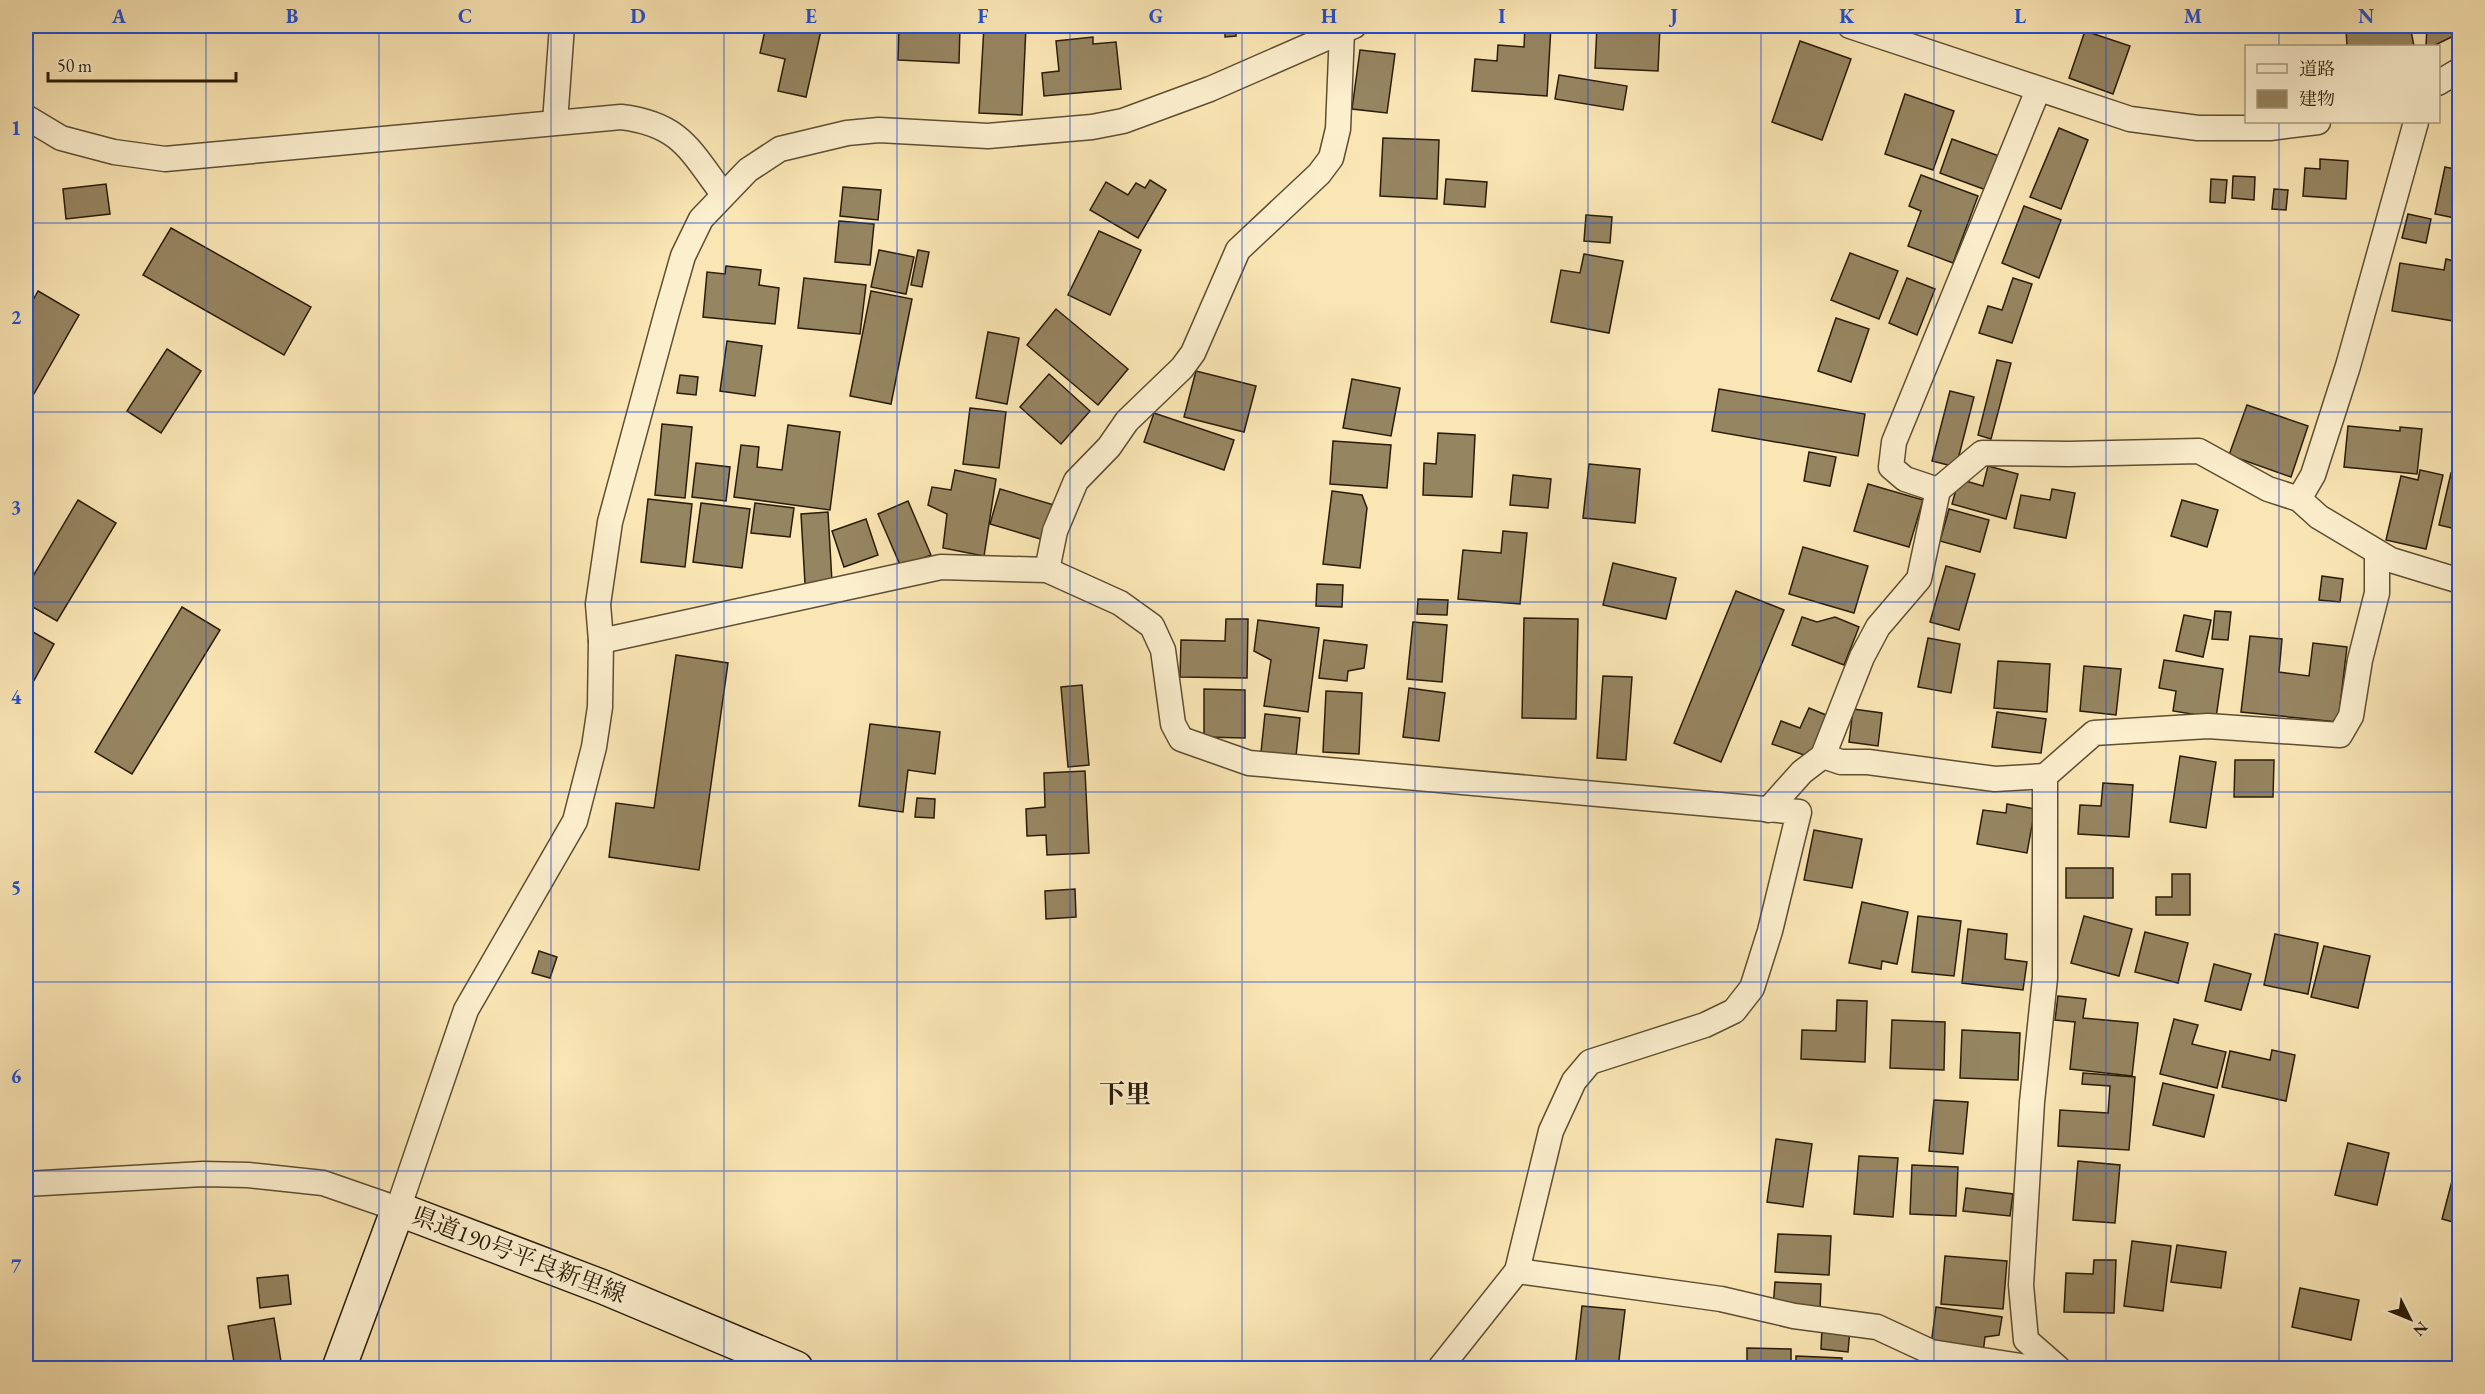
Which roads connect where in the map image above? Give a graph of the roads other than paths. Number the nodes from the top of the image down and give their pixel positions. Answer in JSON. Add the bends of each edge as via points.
{"nodes":[{"id":1,"x":562,"y":26,"type":"edge"},
{"id":2,"x":1850,"y":26,"type":"edge"},
{"id":3,"x":1348,"y":28,"type":"edge"},
{"id":4,"x":2460,"y":70,"type":"edge"},
{"id":5,"x":2440,"y":82,"type":"edge"},
{"id":6,"x":2038,"y":90,"type":"junction"},
{"id":7,"x":26,"y":117,"type":"edge"},
{"id":8,"x":555,"y":122,"type":"junction"},
{"id":9,"x":2310,"y":123,"type":"edge"},
{"id":10,"x":2416,"y":123,"type":"edge"},
{"id":11,"x":723,"y":194,"type":"junction"},
{"id":12,"x":1938,"y":490,"type":"junction"},
{"id":13,"x":2299,"y":499,"type":"junction"},
{"id":14,"x":2377,"y":553,"type":"junction"},
{"id":15,"x":1047,"y":570,"type":"junction"},
{"id":16,"x":2460,"y":581,"type":"edge"},
{"id":17,"x":601,"y":641,"type":"junction"},
{"id":18,"x":1823,"y":756,"type":"junction"},
{"id":19,"x":2045,"y":776,"type":"junction"},
{"id":20,"x":1768,"y":810,"type":"junction"},
{"id":21,"x":26,"y":1184,"type":"edge"},
{"id":22,"x":398,"y":1209,"type":"junction"},
{"id":23,"x":1517,"y":1271,"type":"junction"},
{"id":24,"x":339,"y":1368,"type":"edge"},
{"id":25,"x":796,"y":1368,"type":"edge"},
{"id":26,"x":1440,"y":1368,"type":"edge"},
{"id":27,"x":2033,"y":1368,"type":"edge"},
{"id":28,"x":2058,"y":1368,"type":"edge"}],
"edges":[{"from":1,"to":8,"type":"street"},
{"from":2,"to":6,"type":"street"},
{"from":3,"to":11,"type":"street","via":[[1210,89],[1123,121],[988,136],[879,130],[848,133],[780,149],[748,170]]},
{"from":3,"to":15,"type":"street","via":[[1338,129],[1331,158],[1238,250],[1193,353],[1127,421],[1076,482],[1055,531]]},
{"from":4,"to":5,"type":"street"},
{"from":6,"to":9,"type":"street","via":[[2130,118],[2198,128],[2270,128]]},
{"from":6,"to":12,"type":"street","via":[[1894,442],[1891,467],[1905,479]]},
{"from":7,"to":8,"type":"street","via":[[61,138],[114,152],[165,159]]},
{"from":8,"to":11,"type":"street","via":[[621,117],[647,120],[674,133]]},
{"from":10,"to":13,"type":"street","via":[[2348,366],[2313,475]]},
{"from":11,"to":17,"type":"street","via":[[701,219],[683,256],[635,427],[610,522],[598,604]]},
{"from":12,"to":13,"type":"street","via":[[1982,453],[2199,451],[2268,489]]},
{"from":12,"to":18,"type":"street","via":[[1919,579],[1878,627]]},
{"from":13,"to":14,"type":"street","via":[[2319,517]]},
{"from":14,"to":16,"type":"street"},
{"from":14,"to":19,"type":"street","via":[[2377,593],[2351,716],[2340,735],[2208,726],[2094,733]]},
{"from":15,"to":17,"type":"street","via":[[941,567]]},
{"from":15,"to":20,"type":"street","via":[[1120,603],[1152,626],[1163,650],[1173,724],[1181,739],[1198,747],[1249,763]]},
{"from":17,"to":22,"type":"street","via":[[600,707],[575,821],[466,1010]]},
{"from":18,"to":19,"type":"street","via":[[1841,762],[1995,779]]},
{"from":18,"to":20,"type":"street","via":[[1802,772]]},
{"from":19,"to":28,"type":"street","via":[[2045,978],[2032,1102],[2021,1285],[2026,1340]]},
{"from":20,"to":23,"type":"street","via":[[1799,812],[1752,988],[1734,1011],[1705,1025],[1590,1062],[1574,1081],[1551,1131]]},
{"from":21,"to":22,"type":"street","via":[[248,1175],[323,1183]]},
{"from":22,"to":24,"type":"main road","name":"県道190号平良新里線"},
{"from":22,"to":25,"type":"main road","name":"県道190号平良新里線","via":[[603,1287]]},
{"from":23,"to":26,"type":"street"},
{"from":23,"to":27,"type":"street","via":[[1721,1299],[1794,1316],[1877,1327],[1930,1352]]}]}
